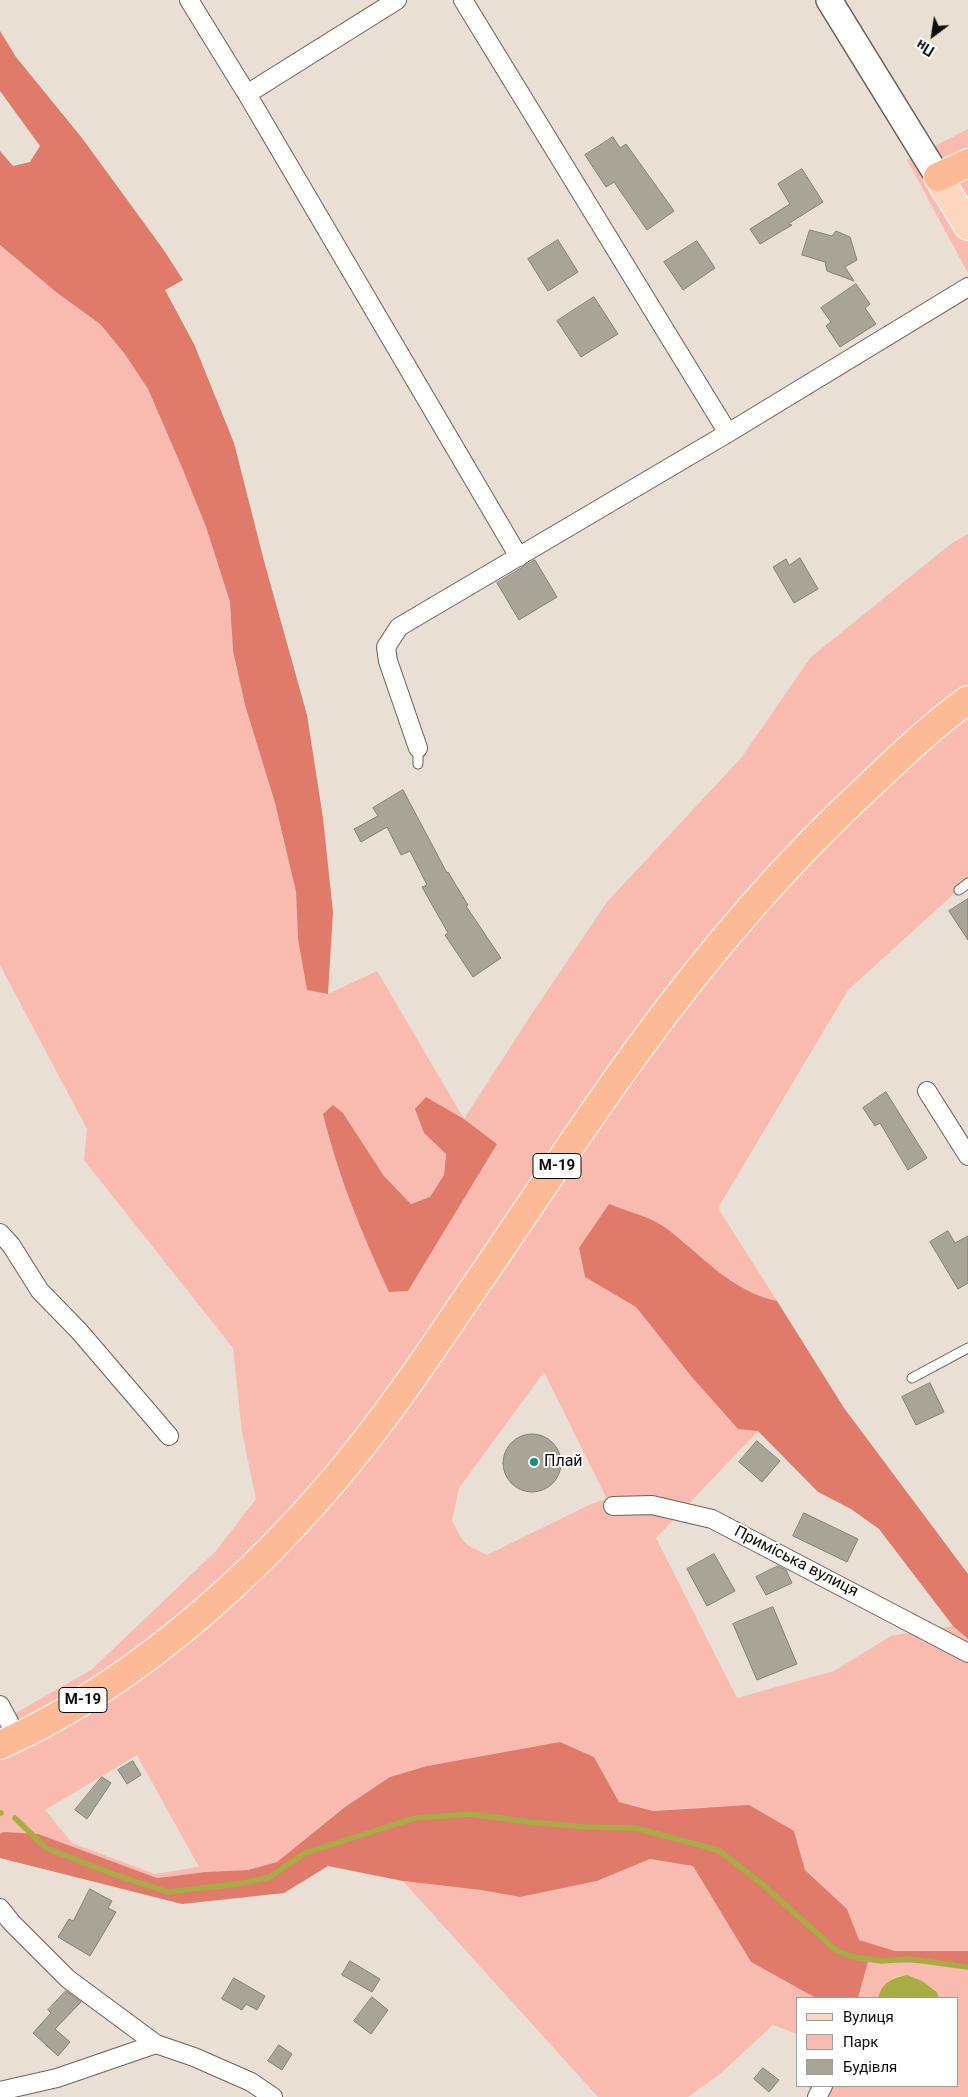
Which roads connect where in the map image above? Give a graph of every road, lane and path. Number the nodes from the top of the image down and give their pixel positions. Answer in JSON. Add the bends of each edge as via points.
{"nodes":[{"id":1,"x":189,"y":0,"type":"edge"},
{"id":2,"x":397,"y":0,"type":"edge"},
{"id":3,"x":463,"y":0,"type":"edge"},
{"id":4,"x":829,"y":0,"type":"edge"},
{"id":5,"x":247,"y":94,"type":"junction"},
{"id":6,"x":968,"y":163,"type":"edge"},
{"id":7,"x":938,"y":177,"type":"junction"},
{"id":8,"x":968,"y":226,"type":"edge"},
{"id":9,"x":968,"y":287,"type":"edge"},
{"id":10,"x":728,"y":433,"type":"junction"},
{"id":11,"x":519,"y":557,"type":"junction"},
{"id":12,"x":968,"y":700,"type":"edge"},
{"id":13,"x":418,"y":756,"type":"dead end"},
{"id":14,"x":968,"y":883,"type":"edge"},
{"id":15,"x":959,"y":890,"type":"dead end"},
{"id":16,"x":927,"y":1091,"type":"dead end"},
{"id":17,"x":968,"y":1156,"type":"edge"},
{"id":18,"x":0,"y":1232,"type":"edge"},
{"id":19,"x":968,"y":1348,"type":"edge"},
{"id":20,"x":912,"y":1378,"type":"dead end"},
{"id":21,"x":169,"y":1436,"type":"dead end"},
{"id":22,"x":613,"y":1506,"type":"dead end"},
{"id":23,"x":968,"y":1653,"type":"edge"},
{"id":24,"x":0,"y":1705,"type":"edge"},
{"id":25,"x":9,"y":1741,"type":"edge"},
{"id":26,"x":0,"y":1908,"type":"edge"},
{"id":27,"x":156,"y":2044,"type":"junction"},
{"id":28,"x":0,"y":2091,"type":"edge"},
{"id":29,"x":272,"y":2097,"type":"edge"}],
"edges":[{"from":1,"to":5,"type":"street"},
{"from":2,"to":5,"type":"street"},
{"from":3,"to":10,"type":"street"},
{"from":4,"to":7,"type":"main road"},
{"from":5,"to":11,"type":"street"},
{"from":6,"to":7,"type":"highway"},
{"from":7,"to":8,"type":"main road"},
{"from":9,"to":10,"type":"street"},
{"from":10,"to":11,"type":"street"},
{"from":11,"to":13,"type":"street","via":[[399,628],[386,647]]},
{"from":12,"to":25,"type":"highway","number":"М-19","via":[[818,832],[734,926],[638,1049],[433,1348],[377,1426],[318,1499],[225,1593],[161,1646],[52,1720]]},
{"from":14,"to":15,"type":"lane"},
{"from":16,"to":17,"type":"street"},
{"from":18,"to":21,"type":"street","via":[[40,1291],[79,1331]]},
{"from":19,"to":20,"type":"lane"},
{"from":22,"to":23,"type":"street","name":"Приміська вулиця","via":[[652,1505],[712,1519]]},
{"from":24,"to":25,"type":"street"},
{"from":26,"to":27,"type":"street","via":[[68,1979]]},
{"from":27,"to":28,"type":"street","via":[[57,2078]]},
{"from":27,"to":29,"type":"street","via":[[251,2082]]}]}
